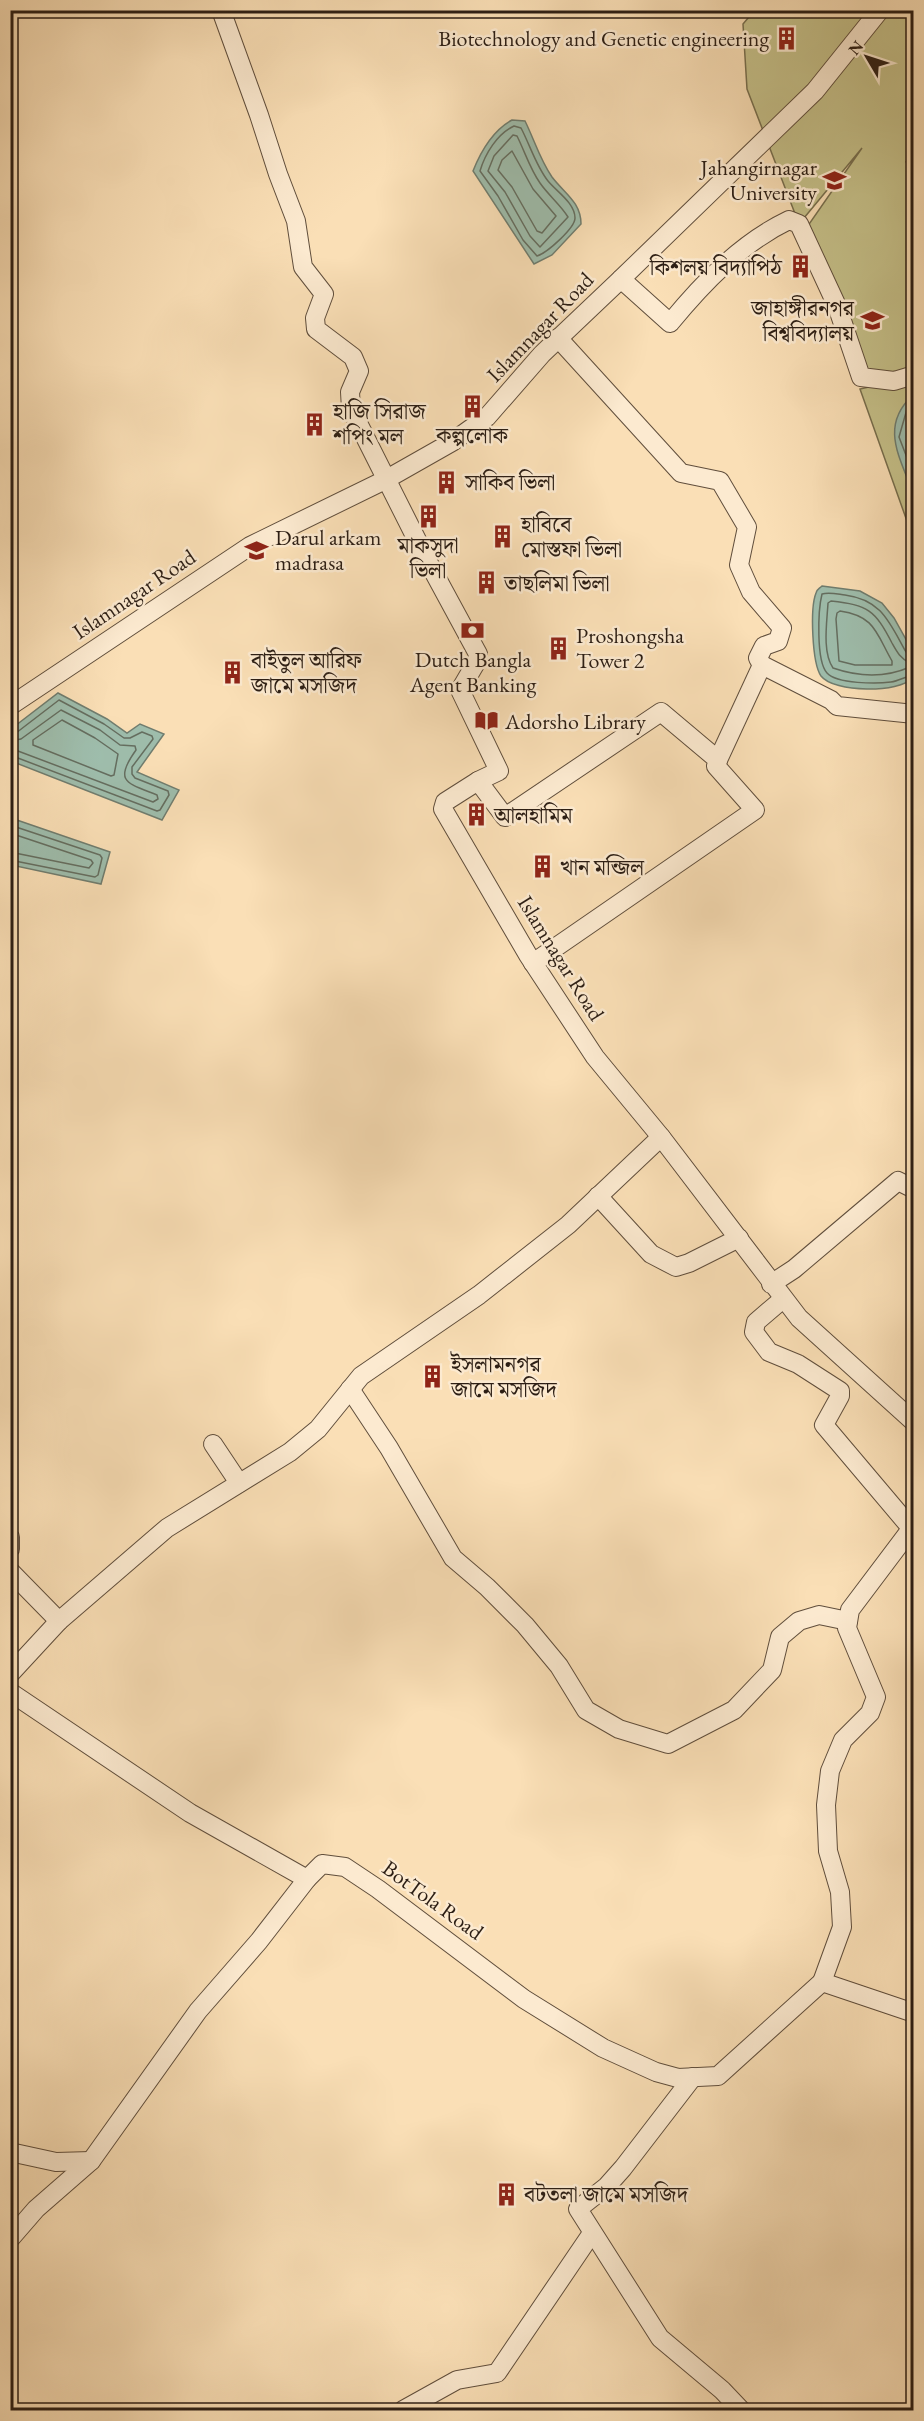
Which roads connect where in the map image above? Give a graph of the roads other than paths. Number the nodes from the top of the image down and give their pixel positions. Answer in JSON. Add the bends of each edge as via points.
{"nodes":[{"id":1,"x":221,"y":10,"type":"edge"},
{"id":2,"x":880,"y":10,"type":"edge"},
{"id":3,"x":621,"y":279,"type":"junction"},
{"id":4,"x":558,"y":338,"type":"junction"},
{"id":5,"x":914,"y":375,"type":"edge"},
{"id":6,"x":385,"y":480,"type":"junction"},
{"id":7,"x":762,"y":665,"type":"junction"},
{"id":8,"x":10,"y":706,"type":"edge"},
{"id":9,"x":914,"y":714,"type":"edge"},
{"id":10,"x":717,"y":760,"type":"junction"},
{"id":11,"x":478,"y":781,"type":"junction"},
{"id":12,"x":533,"y":963,"type":"junction"},
{"id":13,"x":661,"y":1137,"type":"junction"},
{"id":14,"x":914,"y":1190,"type":"edge"},
{"id":15,"x":598,"y":1196,"type":"junction"},
{"id":16,"x":739,"y":1238,"type":"junction"},
{"id":17,"x":771,"y":1284,"type":"junction"},
{"id":18,"x":783,"y":1299,"type":"junction"},
{"id":19,"x":350,"y":1389,"type":"junction"},
{"id":20,"x":914,"y":1422,"type":"edge"},
{"id":21,"x":213,"y":1444,"type":"dead end"},
{"id":22,"x":239,"y":1483,"type":"junction"},
{"id":23,"x":912,"y":1527,"type":"edge"},
{"id":24,"x":10,"y":1537,"type":"edge"},
{"id":25,"x":10,"y":1549,"type":"edge"},
{"id":26,"x":10,"y":1571,"type":"edge"},
{"id":27,"x":59,"y":1621,"type":"junction"},
{"id":28,"x":848,"y":1621,"type":"junction"},
{"id":29,"x":10,"y":1674,"type":"edge"},
{"id":30,"x":10,"y":1692,"type":"edge"},
{"id":31,"x":307,"y":1879,"type":"junction"},
{"id":32,"x":822,"y":1982,"type":"junction"},
{"id":33,"x":914,"y":2013,"type":"edge"},
{"id":34,"x":693,"y":2078,"type":"junction"},
{"id":35,"x":10,"y":2152,"type":"edge"},
{"id":36,"x":91,"y":2161,"type":"junction"},
{"id":37,"x":592,"y":2233,"type":"junction"},
{"id":38,"x":10,"y":2239,"type":"edge"},
{"id":39,"x":403,"y":2410,"type":"edge"},
{"id":40,"x":741,"y":2410,"type":"edge"}],
"edges":[{"from":1,"to":6,"type":"street","name":"Islamnagar Road","via":[[296,221],[303,267],[324,294],[315,318],[316,329],[353,357],[359,371],[351,392],[351,409]]},
{"from":2,"to":3,"type":"street","via":[[814,91]]},
{"from":3,"to":4,"type":"street","name":"Islamnagar Road"},
{"from":3,"to":5,"type":"street","name":"Islamnagar Road","via":[[670,323],[705,282],[772,228],[789,220],[799,224],[837,306],[861,377],[894,381]]},
{"from":4,"to":6,"type":"street","name":"Islamnagar Road","via":[[487,417]]},
{"from":4,"to":7,"type":"street","via":[[681,473],[720,481],[747,527],[739,566],[751,592],[782,628],[778,641],[764,646],[758,658]]},
{"from":6,"to":8,"type":"street","name":"Islamnagar Road","via":[[250,546]]},
{"from":6,"to":11,"type":"street","name":"Islamnagar Road","via":[[478,654],[460,690],[499,771]]},
{"from":7,"to":9,"type":"street","via":[[837,706]]},
{"from":7,"to":10,"type":"street"},
{"from":10,"to":11,"type":"street","via":[[661,712],[505,817]]},
{"from":10,"to":12,"type":"street","via":[[716,766],[755,810]]},
{"from":11,"to":12,"type":"street","name":"Islamnagar Road","via":[[445,802],[443,809]]},
{"from":12,"to":13,"type":"street","name":"Islamnagar Road","via":[[595,1057]]},
{"from":13,"to":15,"type":"street"},
{"from":13,"to":16,"type":"street","name":"Islamnagar Road"},
{"from":14,"to":17,"type":"street","via":[[898,1181]]},
{"from":15,"to":16,"type":"street","via":[[651,1254],[676,1267]]},
{"from":15,"to":19,"type":"street","via":[[488,1288],[381,1361]]},
{"from":16,"to":17,"type":"street","name":"Islamnagar Road"},
{"from":17,"to":18,"type":"street","name":"Islamnagar Road"},
{"from":18,"to":20,"type":"street","name":"Islamnagar Road"},
{"from":18,"to":23,"type":"street","via":[[756,1322],[754,1332],[769,1352],[798,1364],[840,1391],[824,1425]]},
{"from":19,"to":22,"type":"street","via":[[318,1429],[290,1452]]},
{"from":19,"to":28,"type":"street","via":[[453,1558],[525,1625],[559,1666],[586,1710],[619,1729],[668,1744],[734,1710],[772,1670],[780,1637],[799,1621],[819,1615]]},
{"from":21,"to":22,"type":"street"},
{"from":22,"to":27,"type":"street","via":[[167,1528]]},
{"from":23,"to":28,"type":"street","via":[[850,1610]]},
{"from":24,"to":25,"type":"street"},
{"from":26,"to":27,"type":"street"},
{"from":27,"to":29,"type":"street"},
{"from":28,"to":32,"type":"street","via":[[847,1628],[876,1697],[870,1713],[843,1740],[830,1771],[826,1805],[828,1851],[840,1892],[842,1927]]},
{"from":30,"to":31,"type":"street","via":[[190,1813]]},
{"from":31,"to":34,"type":"street","name":"BotTola Road","via":[[322,1864],[345,1867],[524,1999],[603,2048],[656,2072]]},
{"from":31,"to":36,"type":"street","via":[[198,2011]]},
{"from":32,"to":33,"type":"street"},
{"from":32,"to":34,"type":"street","name":"BotTola Road","via":[[718,2076]]},
{"from":34,"to":37,"type":"street","via":[[623,2168],[578,2209]]},
{"from":35,"to":36,"type":"street","via":[[56,2162]]},
{"from":36,"to":38,"type":"street","via":[[36,2209]]},
{"from":37,"to":39,"type":"street","via":[[497,2373],[456,2380]]},
{"from":37,"to":40,"type":"street","via":[[660,2338]]}]}
